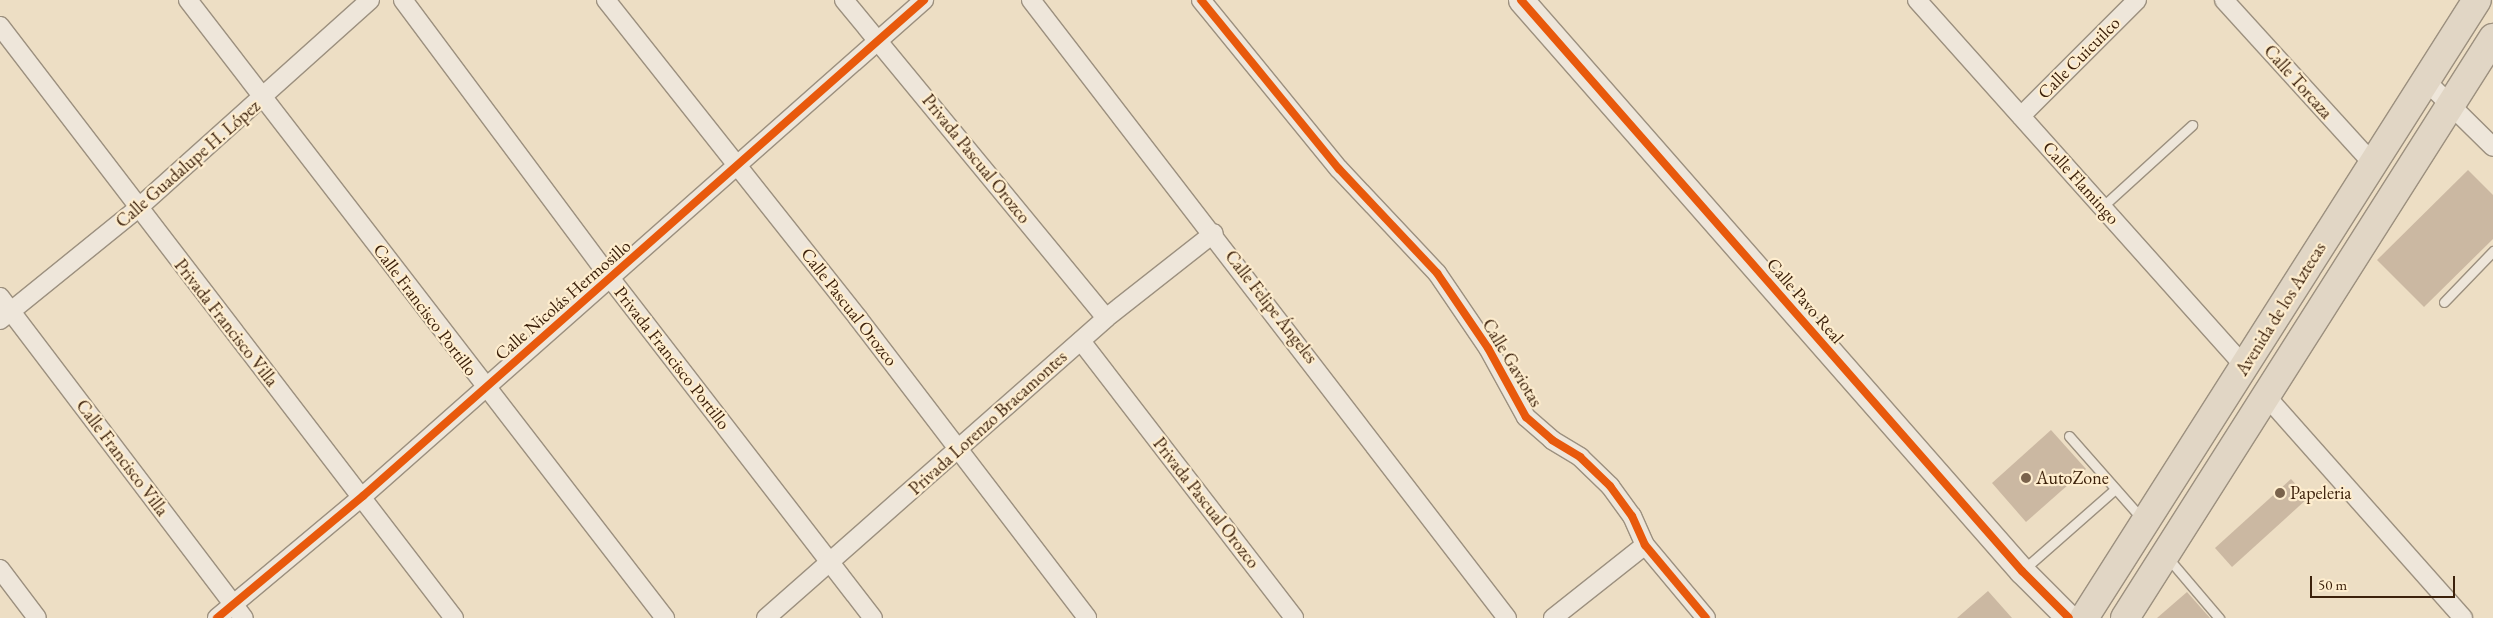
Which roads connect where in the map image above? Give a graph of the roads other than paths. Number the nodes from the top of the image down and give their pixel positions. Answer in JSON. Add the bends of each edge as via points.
{"nodes":[{"id":1,"x":188,"y":0,"type":"edge"},
{"id":2,"x":370,"y":0,"type":"edge"},
{"id":3,"x":402,"y":0,"type":"edge"},
{"id":4,"x":606,"y":0,"type":"edge"},
{"id":5,"x":844,"y":0,"type":"edge"},
{"id":6,"x":924,"y":0,"type":"edge"},
{"id":7,"x":1031,"y":0,"type":"edge"},
{"id":8,"x":1201,"y":0,"type":"edge"},
{"id":9,"x":1521,"y":0,"type":"edge"},
{"id":10,"x":1917,"y":0,"type":"edge"},
{"id":11,"x":2137,"y":0,"type":"edge"},
{"id":12,"x":2224,"y":0,"type":"edge"},
{"id":13,"x":2477,"y":0,"type":"edge"},
{"id":14,"x":0,"y":26,"type":"edge"},
{"id":15,"x":2493,"y":38,"type":"edge"},
{"id":16,"x":879,"y":41,"type":"junction"},
{"id":17,"x":2425,"y":80,"type":"junction"},
{"id":18,"x":265,"y":98,"type":"junction"},
{"id":19,"x":2450,"y":104,"type":"junction"},
{"id":20,"x":2021,"y":116,"type":"junction"},
{"id":21,"x":2192,"y":125,"type":"dead end"},
{"id":22,"x":2493,"y":147,"type":"edge"},
{"id":23,"x":2373,"y":164,"type":"junction"},
{"id":24,"x":739,"y":167,"type":"junction"},
{"id":25,"x":2102,"y":207,"type":"junction"},
{"id":26,"x":137,"y":209,"type":"junction"},
{"id":27,"x":1214,"y":233,"type":"junction"},
{"id":28,"x":2493,"y":251,"type":"edge"},
{"id":29,"x":611,"y":279,"type":"junction"},
{"id":30,"x":2444,"y":302,"type":"dead end"},
{"id":31,"x":3,"y":309,"type":"edge"},
{"id":32,"x":1106,"y":318,"type":"junction"},
{"id":33,"x":1080,"y":340,"type":"junction"},
{"id":34,"x":2245,"y":367,"type":"junction"},
{"id":35,"x":484,"y":387,"type":"junction"},
{"id":36,"x":2266,"y":396,"type":"junction"},
{"id":37,"x":2069,"y":436,"type":"dead end"},
{"id":38,"x":958,"y":448,"type":"junction"},
{"id":39,"x":2114,"y":490,"type":"junction"},
{"id":40,"x":363,"y":496,"type":"junction"},
{"id":41,"x":2144,"y":521,"type":"junction"},
{"id":42,"x":1645,"y":545,"type":"junction"},
{"id":43,"x":2166,"y":556,"type":"junction"},
{"id":44,"x":830,"y":563,"type":"junction"},
{"id":45,"x":0,"y":569,"type":"edge"},
{"id":46,"x":2022,"y":571,"type":"junction"},
{"id":47,"x":233,"y":604,"type":"junction"},
{"id":48,"x":37,"y":618,"type":"edge"},
{"id":49,"x":217,"y":618,"type":"edge"},
{"id":50,"x":244,"y":618,"type":"edge"},
{"id":51,"x":454,"y":618,"type":"edge"},
{"id":52,"x":665,"y":618,"type":"edge"},
{"id":53,"x":766,"y":618,"type":"edge"},
{"id":54,"x":873,"y":618,"type":"edge"},
{"id":55,"x":1087,"y":618,"type":"edge"},
{"id":56,"x":1294,"y":618,"type":"edge"},
{"id":57,"x":1507,"y":618,"type":"edge"},
{"id":58,"x":1552,"y":618,"type":"edge"},
{"id":59,"x":1706,"y":618,"type":"edge"},
{"id":60,"x":2069,"y":618,"type":"edge"},
{"id":61,"x":2084,"y":618,"type":"edge"},
{"id":62,"x":2124,"y":618,"type":"edge"},
{"id":63,"x":2219,"y":618,"type":"edge"},
{"id":64,"x":2463,"y":618,"type":"edge"}],
"edges":[{"from":1,"to":18,"type":"street","name":"Calle Francisco Portillo"},
{"from":2,"to":18,"type":"street","name":"Calle Guadalupe H. López"},
{"from":3,"to":29,"type":"street","name":"Privada Francisco Portillo"},
{"from":4,"to":24,"type":"street","name":"Calle Pascual Orozco"},
{"from":5,"to":16,"type":"street","name":"Privada Pascual Orozco"},
{"from":6,"to":16,"type":"street","name":"Calle Nicolás Hermosillo"},
{"from":7,"to":27,"type":"street","name":"Calle Felipe Ángeles"},
{"from":8,"to":42,"type":"street","name":"Calle Gaviotas","via":[[1339,169],[1437,273],[1488,348],[1526,417],[1552,440],[1580,457],[1610,486],[1632,516]]},
{"from":9,"to":46,"type":"street","name":"Calle Pavo Real"},
{"from":10,"to":20,"type":"street","name":"Calle Flamingo"},
{"from":11,"to":20,"type":"street","name":"Calle Cuicuilco"},
{"from":12,"to":23,"type":"street","name":"Calle Torcaza"},
{"from":13,"to":17,"type":"main road","name":"Avenida de los Aztecas"},
{"from":14,"to":26,"type":"street","name":"Privada Francisco Villa"},
{"from":15,"to":19,"type":"main road","name":"Avenida de los Aztecas"},
{"from":16,"to":24,"type":"street","name":"Calle Nicolás Hermosillo"},
{"from":16,"to":32,"type":"street","name":"Privada Pascual Orozco"},
{"from":17,"to":19,"type":"street"},
{"from":17,"to":23,"type":"main road","name":"Avenida de los Aztecas"},
{"from":18,"to":26,"type":"street","name":"Calle Guadalupe H. López"},
{"from":18,"to":35,"type":"street","name":"Calle Francisco Portillo"},
{"from":19,"to":22,"type":"street"},
{"from":19,"to":36,"type":"main road","name":"Avenida de los Aztecas"},
{"from":20,"to":25,"type":"street","name":"Calle Flamingo"},
{"from":21,"to":25,"type":"lane"},
{"from":23,"to":34,"type":"main road","name":"Avenida de los Aztecas"},
{"from":24,"to":29,"type":"street","name":"Calle Nicolás Hermosillo"},
{"from":24,"to":38,"type":"street","name":"Calle Pascual Orozco"},
{"from":25,"to":34,"type":"street","name":"Calle Flamingo"},
{"from":26,"to":31,"type":"street","name":"Calle Guadalupe H. López"},
{"from":26,"to":40,"type":"street","name":"Privada Francisco Villa"},
{"from":27,"to":32,"type":"street","name":"Privada Lorenzo Bracamontes"},
{"from":27,"to":57,"type":"street","name":"Calle Felipe Ángeles"},
{"from":28,"to":30,"type":"lane"},
{"from":29,"to":35,"type":"street","name":"Calle Nicolás Hermosillo"},
{"from":29,"to":44,"type":"street","name":"Privada Francisco Portillo"},
{"from":31,"to":47,"type":"street","name":"Calle Francisco Villa"},
{"from":32,"to":33,"type":"street","name":"Privada Lorenzo Bracamontes"},
{"from":33,"to":38,"type":"street","name":"Privada Lorenzo Bracamontes"},
{"from":33,"to":56,"type":"street","name":"Privada Pascual Orozco"},
{"from":34,"to":41,"type":"main road","name":"Avenida de los Aztecas"},
{"from":35,"to":40,"type":"street","name":"Calle Nicolás Hermosillo"},
{"from":35,"to":52,"type":"street","name":"Calle Francisco Portillo"},
{"from":36,"to":43,"type":"main road","name":"Avenida de los Aztecas"},
{"from":36,"to":64,"type":"street"},
{"from":37,"to":39,"type":"lane"},
{"from":38,"to":44,"type":"street","name":"Privada Lorenzo Bracamontes"},
{"from":38,"to":55,"type":"street","name":"Calle Pascual Orozco"},
{"from":39,"to":41,"type":"lane"},
{"from":39,"to":46,"type":"lane"},
{"from":40,"to":47,"type":"street","name":"Calle Nicolás Hermosillo"},
{"from":40,"to":51,"type":"street","name":"Privada Francisco Villa"},
{"from":41,"to":61,"type":"main road","name":"Avenida de los Aztecas"},
{"from":42,"to":58,"type":"street"},
{"from":42,"to":59,"type":"street","name":"Calle Gaviotas"},
{"from":43,"to":62,"type":"main road","name":"Avenida de los Aztecas"},
{"from":43,"to":63,"type":"lane"},
{"from":44,"to":53,"type":"street","name":"Privada Lorenzo Bracamontes"},
{"from":44,"to":54,"type":"street","name":"Privada Francisco Portillo"},
{"from":45,"to":48,"type":"street"},
{"from":46,"to":60,"type":"street","name":"Calle Pavo Real"},
{"from":47,"to":49,"type":"street","name":"Calle Nicolás Hermosillo"},
{"from":47,"to":50,"type":"street","name":"Calle Francisco Villa"}]}
